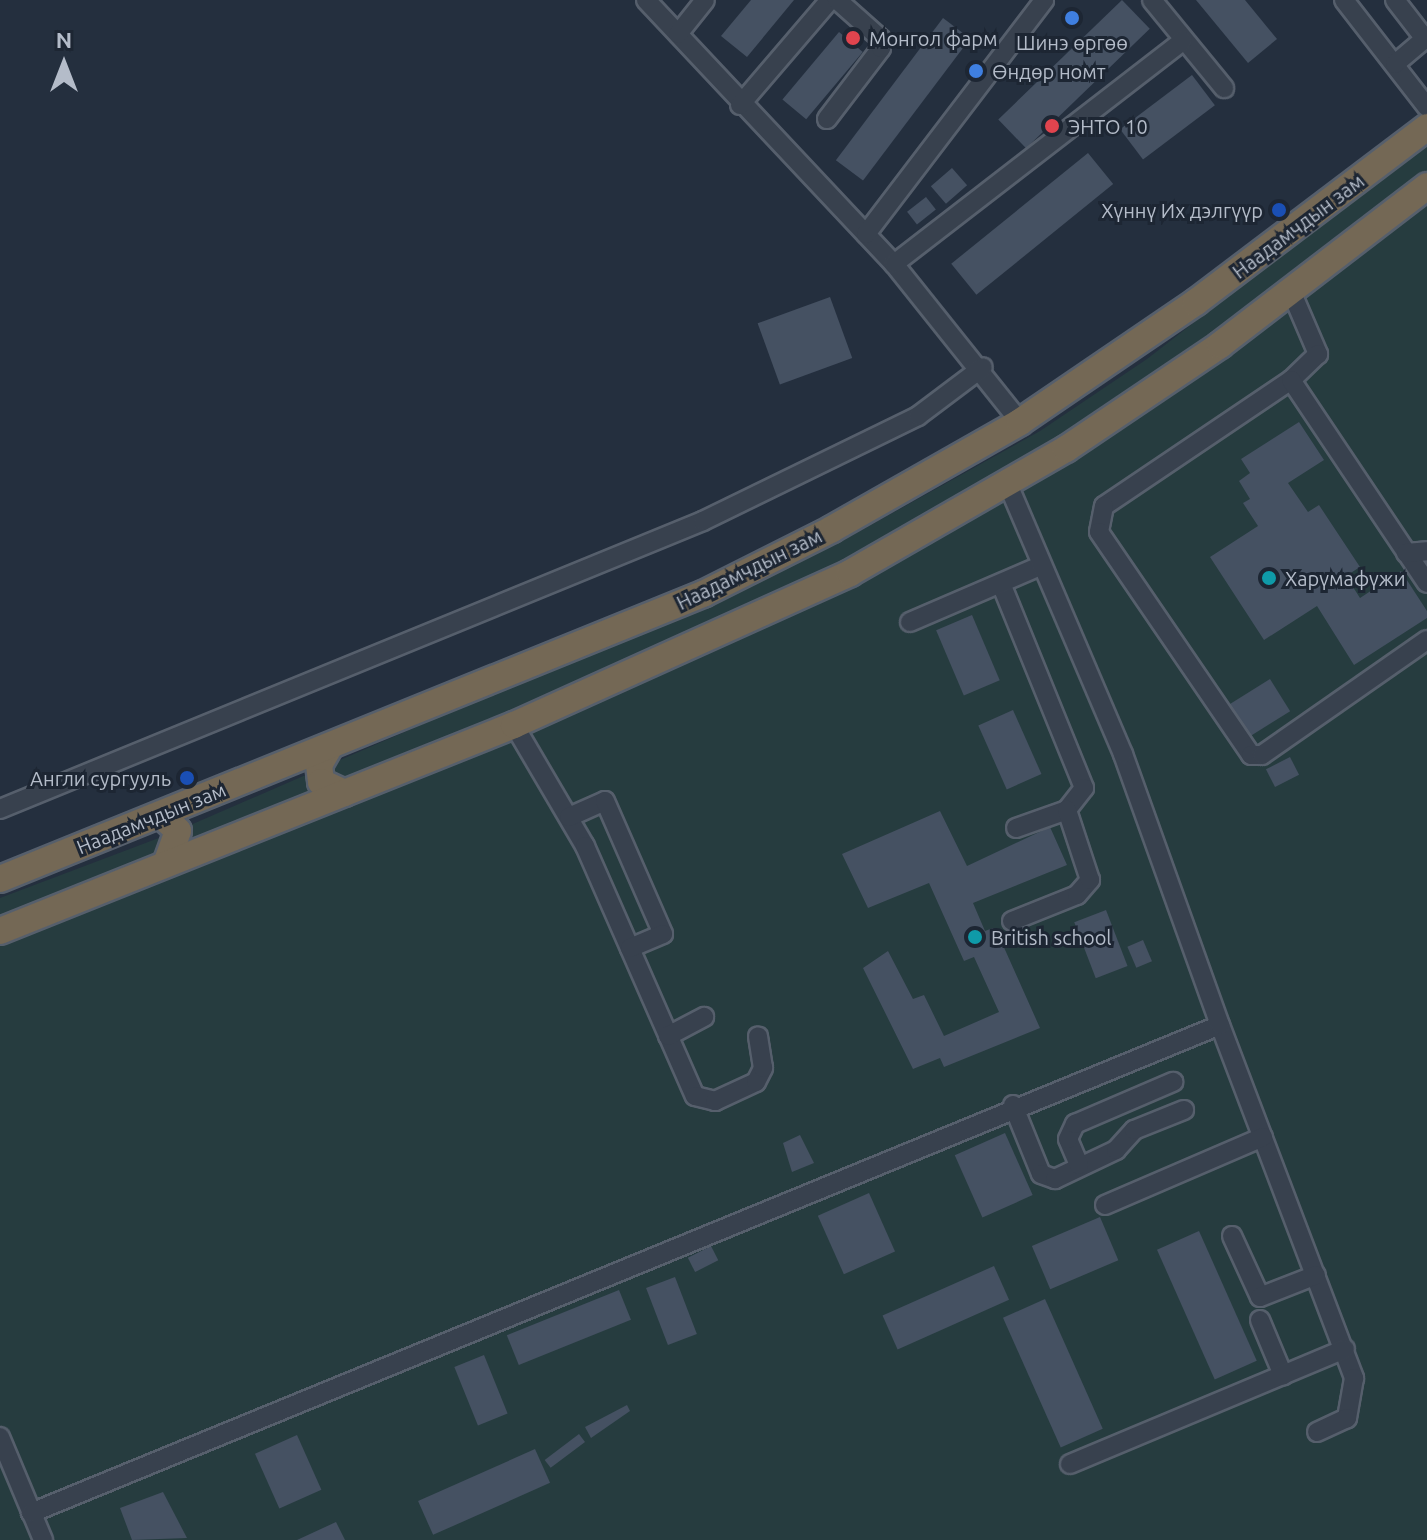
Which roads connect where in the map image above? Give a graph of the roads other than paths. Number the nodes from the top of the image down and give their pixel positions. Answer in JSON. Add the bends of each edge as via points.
{"nodes":[{"id":1,"x":646,"y":0,"type":"edge"},
{"id":2,"x":705,"y":0,"type":"edge"},
{"id":3,"x":830,"y":0,"type":"edge"},
{"id":4,"x":837,"y":0,"type":"edge"},
{"id":5,"x":1044,"y":0,"type":"edge"},
{"id":6,"x":1152,"y":0,"type":"edge"},
{"id":7,"x":1344,"y":0,"type":"edge"},
{"id":8,"x":1395,"y":0,"type":"edge"},
{"id":9,"x":678,"y":34,"type":"junction"},
{"id":10,"x":1426,"y":38,"type":"edge"},
{"id":11,"x":1183,"y":41,"type":"junction"},
{"id":12,"x":1395,"y":64,"type":"junction"},
{"id":13,"x":1224,"y":88,"type":"dead end"},
{"id":14,"x":740,"y":105,"type":"junction"},
{"id":15,"x":1427,"y":107,"type":"edge"},
{"id":16,"x":827,"y":119,"type":"dead end"},
{"id":17,"x":1427,"y":127,"type":"edge"},
{"id":18,"x":1427,"y":186,"type":"edge"},
{"id":19,"x":866,"y":234,"type":"junction"},
{"id":20,"x":894,"y":264,"type":"junction"},
{"id":21,"x":1291,"y":291,"type":"junction"},
{"id":22,"x":983,"y":367,"type":"junction"},
{"id":23,"x":1291,"y":380,"type":"junction"},
{"id":24,"x":1020,"y":422,"type":"junction"},
{"id":25,"x":1008,"y":485,"type":"junction"},
{"id":26,"x":1427,"y":551,"type":"edge"},
{"id":27,"x":1406,"y":553,"type":"junction"},
{"id":28,"x":1038,"y":567,"type":"junction"},
{"id":29,"x":1427,"y":583,"type":"edge"},
{"id":30,"x":1002,"y":586,"type":"junction"},
{"id":31,"x":910,"y":622,"type":"dead end"},
{"id":32,"x":1427,"y":640,"type":"edge"},
{"id":33,"x":514,"y":725,"type":"junction"},
{"id":34,"x":330,"y":746,"type":"junction"},
{"id":35,"x":345,"y":793,"type":"junction"},
{"id":36,"x":0,"y":809,"type":"edge"},
{"id":37,"x":1067,"y":810,"type":"junction"},
{"id":38,"x":161,"y":815,"type":"junction"},
{"id":39,"x":569,"y":817,"type":"junction"},
{"id":40,"x":1016,"y":828,"type":"dead end"},
{"id":41,"x":166,"y":864,"type":"junction"},
{"id":42,"x":0,"y":879,"type":"edge"},
{"id":43,"x":1012,"y":921,"type":"dead end"},
{"id":44,"x":0,"y":931,"type":"edge"},
{"id":45,"x":630,"y":948,"type":"junction"},
{"id":46,"x":704,"y":1017,"type":"dead end"},
{"id":47,"x":1220,"y":1025,"type":"junction"},
{"id":48,"x":668,"y":1036,"type":"junction"},
{"id":49,"x":758,"y":1036,"type":"dead end"},
{"id":50,"x":1173,"y":1082,"type":"dead end"},
{"id":51,"x":1013,"y":1105,"type":"junction"},
{"id":52,"x":1184,"y":1110,"type":"dead end"},
{"id":53,"x":1263,"y":1137,"type":"junction"},
{"id":54,"x":1079,"y":1165,"type":"junction"},
{"id":55,"x":1105,"y":1205,"type":"dead end"},
{"id":56,"x":1232,"y":1236,"type":"dead end"},
{"id":57,"x":1316,"y":1275,"type":"junction"},
{"id":58,"x":1260,"y":1320,"type":"dead end"},
{"id":59,"x":1345,"y":1349,"type":"junction"},
{"id":60,"x":1283,"y":1375,"type":"junction"},
{"id":61,"x":1317,"y":1432,"type":"dead end"},
{"id":62,"x":0,"y":1437,"type":"edge"},
{"id":63,"x":1070,"y":1464,"type":"dead end"},
{"id":64,"x":37,"y":1525,"type":"edge"}],
"edges":[{"from":1,"to":9,"type":"street"},
{"from":2,"to":9,"type":"street"},
{"from":3,"to":14,"type":"street"},
{"from":4,"to":16,"type":"street","via":[[881,39],[881,48]]},
{"from":5,"to":19,"type":"street"},
{"from":6,"to":11,"type":"street"},
{"from":7,"to":12,"type":"street"},
{"from":8,"to":10,"type":"street"},
{"from":9,"to":14,"type":"street"},
{"from":10,"to":12,"type":"street"},
{"from":11,"to":13,"type":"street"},
{"from":11,"to":20,"type":"street"},
{"from":12,"to":15,"type":"street"},
{"from":14,"to":19,"type":"street"},
{"from":17,"to":24,"type":"highway","name":"Наадамчдын зам","via":[[1196,302]]},
{"from":18,"to":21,"type":"highway"},
{"from":19,"to":20,"type":"street"},
{"from":20,"to":22,"type":"street"},
{"from":21,"to":23,"type":"street","via":[[1319,349]]},
{"from":21,"to":25,"type":"highway"},
{"from":22,"to":24,"type":"street"},
{"from":22,"to":36,"type":"street","via":[[918,416],[703,521]]},
{"from":23,"to":27,"type":"street"},
{"from":23,"to":32,"type":"street","via":[[1104,506],[1099,532],[1251,755],[1262,755]]},
{"from":24,"to":34,"type":"highway","name":"Наадамчдын зам","via":[[703,594]]},
{"from":25,"to":28,"type":"street"},
{"from":25,"to":33,"type":"highway","via":[[724,636]]},
{"from":26,"to":27,"type":"street"},
{"from":27,"to":29,"type":"street"},
{"from":28,"to":30,"type":"street"},
{"from":28,"to":47,"type":"street","via":[[1123,754]]},
{"from":30,"to":31,"type":"street"},
{"from":30,"to":37,"type":"street","via":[[1084,788]]},
{"from":33,"to":35,"type":"highway"},
{"from":33,"to":39,"type":"street"},
{"from":34,"to":35,"type":"highway","via":[[319,765],[321,782]]},
{"from":34,"to":38,"type":"highway","name":"Наадамчдын зам"},
{"from":35,"to":41,"type":"highway"},
{"from":37,"to":40,"type":"street"},
{"from":37,"to":43,"type":"street","via":[[1090,880],[1077,895]]},
{"from":38,"to":41,"type":"highway","via":[[178,831]]},
{"from":38,"to":42,"type":"highway","name":"Наадамчдын зам"},
{"from":39,"to":45,"type":"street"},
{"from":39,"to":45,"type":"street","via":[[605,801],[663,934]]},
{"from":41,"to":44,"type":"highway"},
{"from":45,"to":48,"type":"street"},
{"from":46,"to":48,"type":"street"},
{"from":47,"to":51,"type":"street"},
{"from":47,"to":53,"type":"street"},
{"from":48,"to":49,"type":"street","via":[[695,1096],[715,1101],[756,1082],[763,1068]]},
{"from":50,"to":54,"type":"street","via":[[1075,1124],[1068,1139]]},
{"from":51,"to":54,"type":"street","via":[[1041,1174],[1063,1178]]},
{"from":51,"to":64,"type":"street","via":[[106,1483]]},
{"from":52,"to":54,"type":"street","via":[[1134,1130],[1116,1150]]},
{"from":53,"to":55,"type":"street"},
{"from":53,"to":57,"type":"street"},
{"from":56,"to":57,"type":"street","via":[[1260,1297]]},
{"from":57,"to":59,"type":"street"},
{"from":58,"to":60,"type":"street"},
{"from":59,"to":60,"type":"street"},
{"from":59,"to":61,"type":"street","via":[[1354,1378],[1347,1418]]},
{"from":60,"to":63,"type":"street"},
{"from":62,"to":64,"type":"street"}]}
